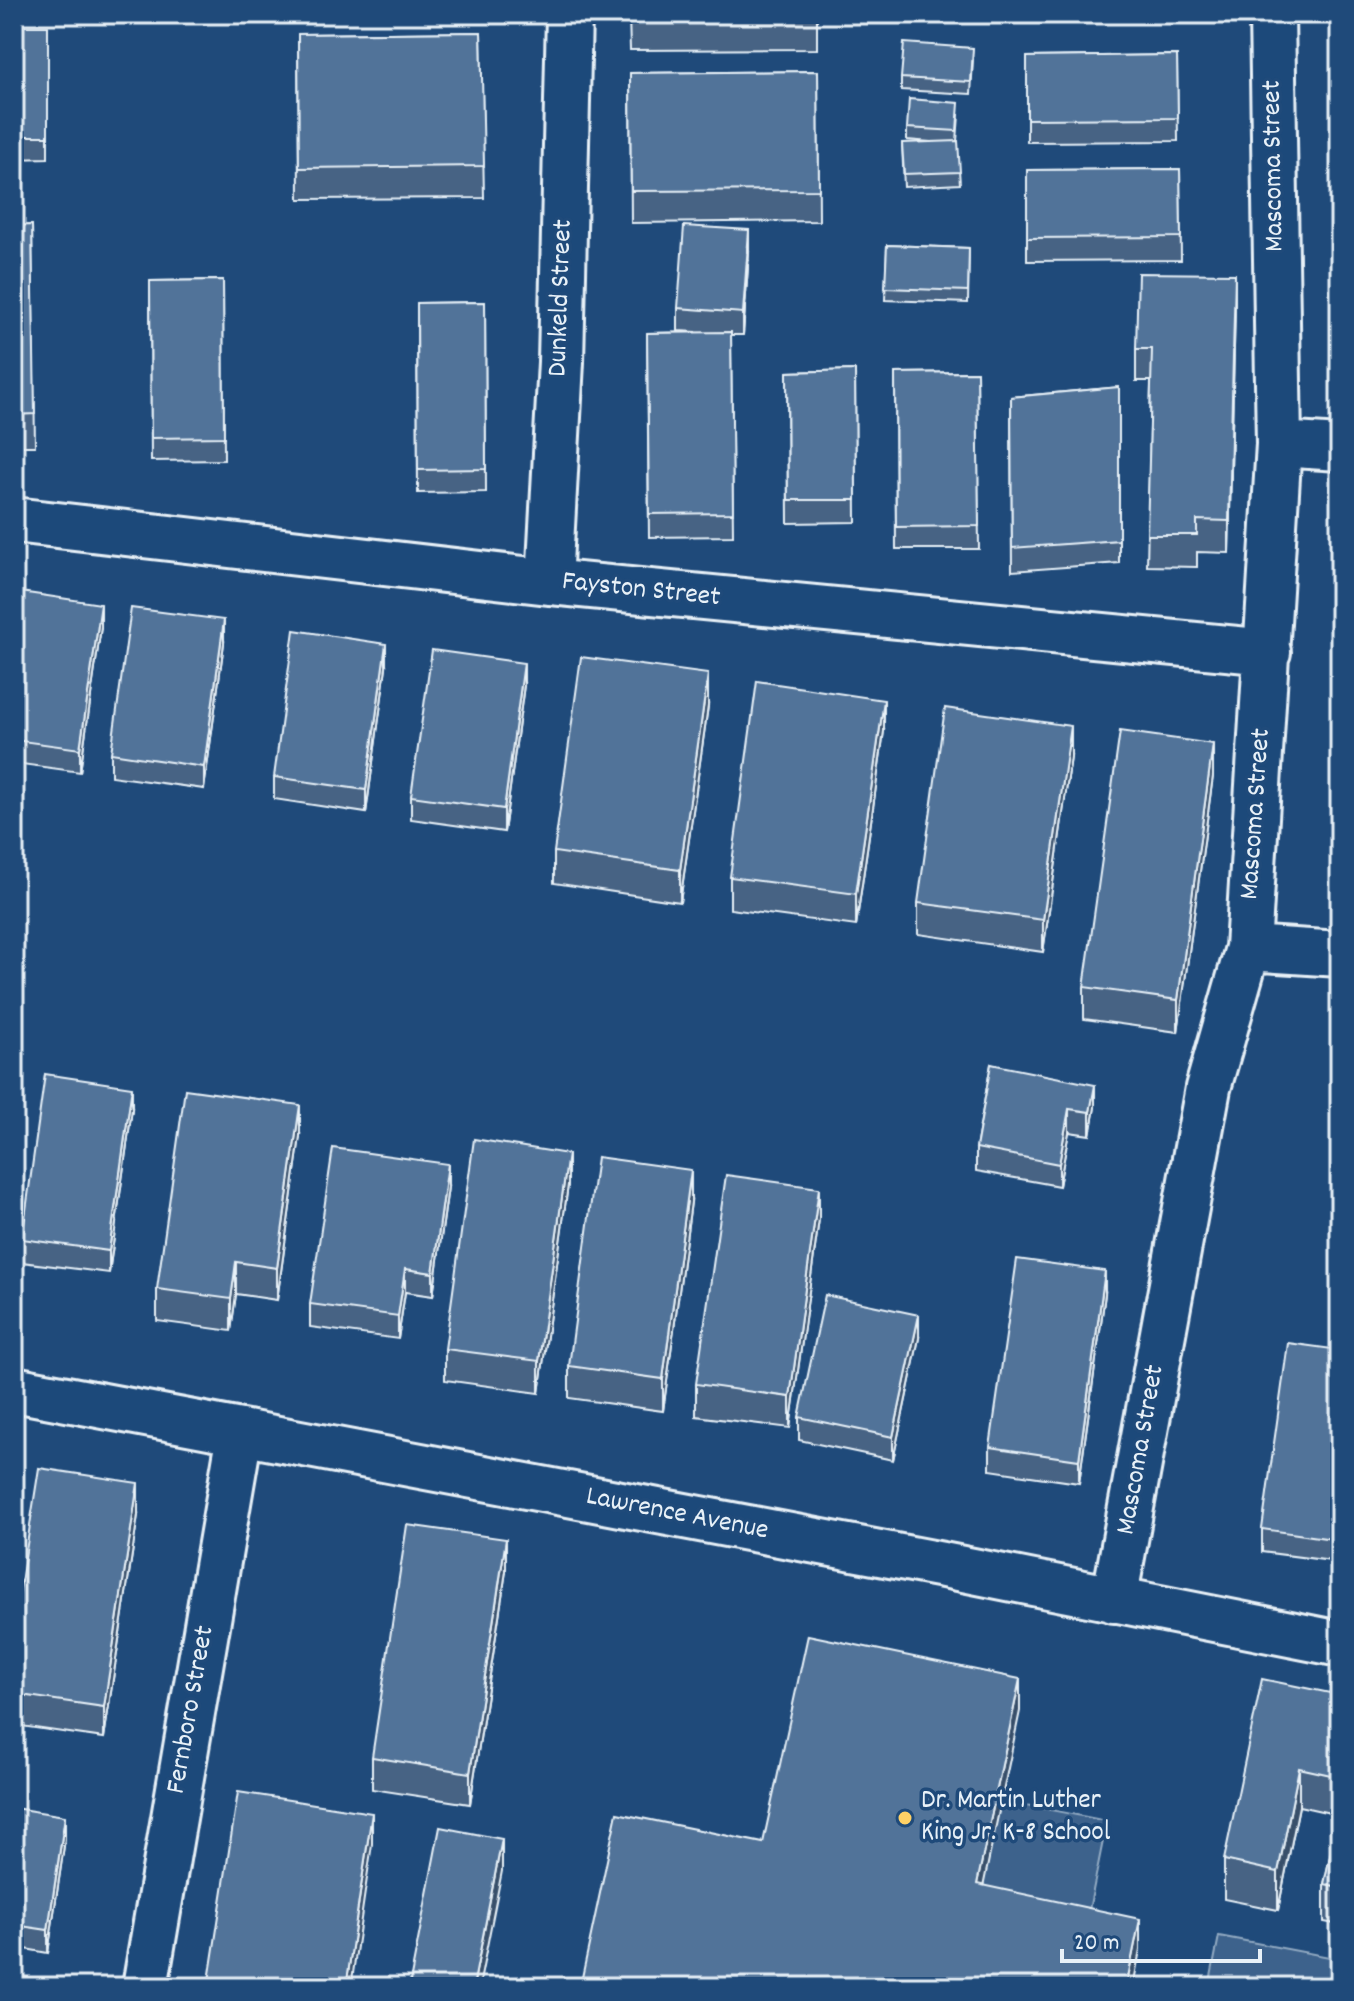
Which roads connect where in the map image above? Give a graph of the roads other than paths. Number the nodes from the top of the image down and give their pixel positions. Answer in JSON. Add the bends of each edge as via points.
{"nodes":[{"id":1,"x":569,"y":14,"type":"edge"},
{"id":2,"x":1272,"y":14,"type":"edge"},
{"id":3,"x":1279,"y":444,"type":"junction"},
{"id":4,"x":1340,"y":448,"type":"edge"},
{"id":5,"x":14,"y":520,"type":"edge"},
{"id":6,"x":549,"y":582,"type":"junction"},
{"id":7,"x":1268,"y":652,"type":"junction"},
{"id":8,"x":1248,"y":948,"type":"junction"},
{"id":9,"x":1340,"y":954,"type":"edge"},
{"id":10,"x":14,"y":1389,"type":"edge"},
{"id":11,"x":240,"y":1433,"type":"junction"},
{"id":12,"x":1114,"y":1600,"type":"junction"},
{"id":13,"x":1340,"y":1644,"type":"edge"},
{"id":14,"x":145,"y":1987,"type":"edge"}],
"edges":[{"from":1,"to":6,"type":"street","name":"Dunkeld Street","via":[[561,362]]},
{"from":2,"to":3,"type":"street","name":"Mascoma Street"},
{"from":3,"to":4,"type":"street"},
{"from":3,"to":7,"type":"street","name":"Mascoma Street"},
{"from":5,"to":6,"type":"street","name":"Fayston Street"},
{"from":6,"to":7,"type":"street","name":"Fayston Street"},
{"from":7,"to":8,"type":"street","name":"Mascoma Street"},
{"from":8,"to":9,"type":"street"},
{"from":8,"to":12,"type":"street","name":"Mascoma Street","via":[[1208,1088]]},
{"from":10,"to":11,"type":"street","name":"Lawrence Avenue"},
{"from":11,"to":12,"type":"street","name":"Lawrence Avenue"},
{"from":11,"to":14,"type":"street","name":"Fernboro Street"},
{"from":12,"to":13,"type":"street","name":"Lawrence Avenue"}]}
